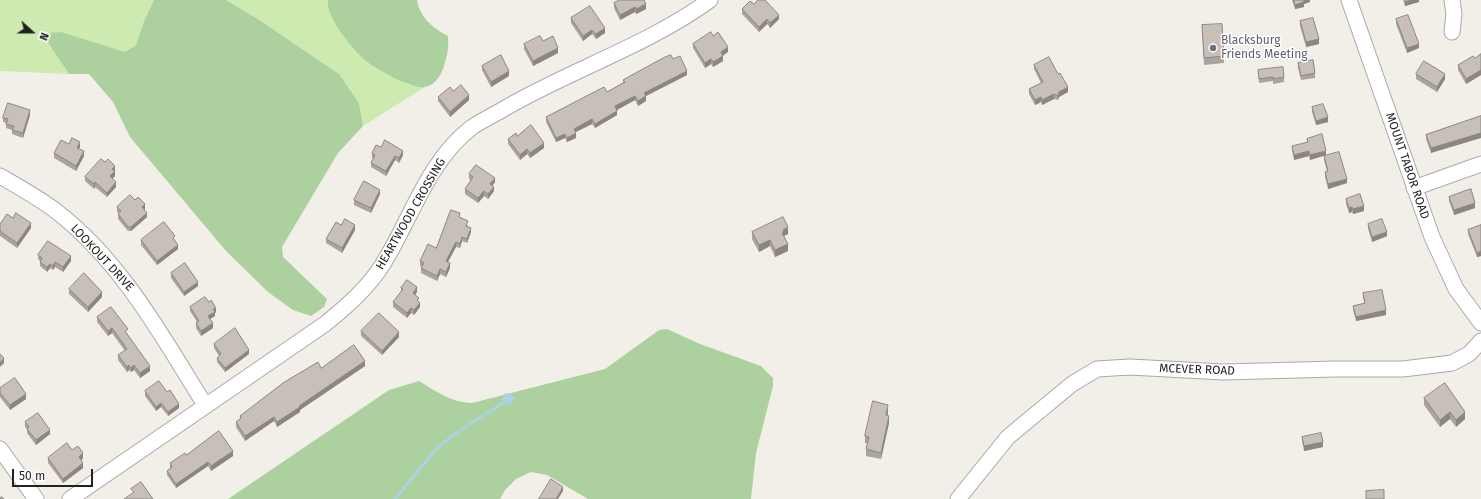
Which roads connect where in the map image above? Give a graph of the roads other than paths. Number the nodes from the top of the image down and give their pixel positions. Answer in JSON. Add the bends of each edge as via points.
{"nodes":[{"id":1,"x":710,"y":0,"type":"edge"},
{"id":2,"x":1349,"y":0,"type":"edge"},
{"id":3,"x":1452,"y":0,"type":"edge"},
{"id":4,"x":1452,"y":32,"type":"dead end"},
{"id":5,"x":1481,"y":164,"type":"edge"},
{"id":6,"x":0,"y":176,"type":"edge"},
{"id":7,"x":1414,"y":188,"type":"junction"},
{"id":8,"x":1481,"y":323,"type":"edge"},
{"id":9,"x":1481,"y":341,"type":"edge"},
{"id":10,"x":205,"y":405,"type":"junction"},
{"id":11,"x":0,"y":449,"type":"edge"},
{"id":12,"x":36,"y":499,"type":"edge"},
{"id":13,"x":70,"y":499,"type":"edge"},
{"id":14,"x":958,"y":499,"type":"edge"}],
"edges":[{"from":1,"to":10,"type":"street","name":"HEARTWOOD CROSSING","via":[[662,30],[526,96],[471,128],[454,144],[435,169],[382,266],[367,286],[325,324]]},
{"from":2,"to":7,"type":"street","name":"MOUNT TABOR ROAD"},
{"from":3,"to":4,"type":"street"},
{"from":5,"to":7,"type":"street"},
{"from":6,"to":10,"type":"street","name":"LOOKOUT DRIVE","via":[[56,212],[92,245],[129,286]]},
{"from":7,"to":8,"type":"street","name":"MOUNT TABOR ROAD","via":[[1443,263],[1456,289]]},
{"from":9,"to":14,"type":"street","name":"MCEVER ROAD","via":[[1469,354],[1452,363],[1403,369],[1223,372],[1130,367],[1097,370],[1072,384],[1008,437]]},
{"from":10,"to":13,"type":"street","name":"HEARTWOOD CROSSING"},
{"from":11,"to":12,"type":"street"}]}
